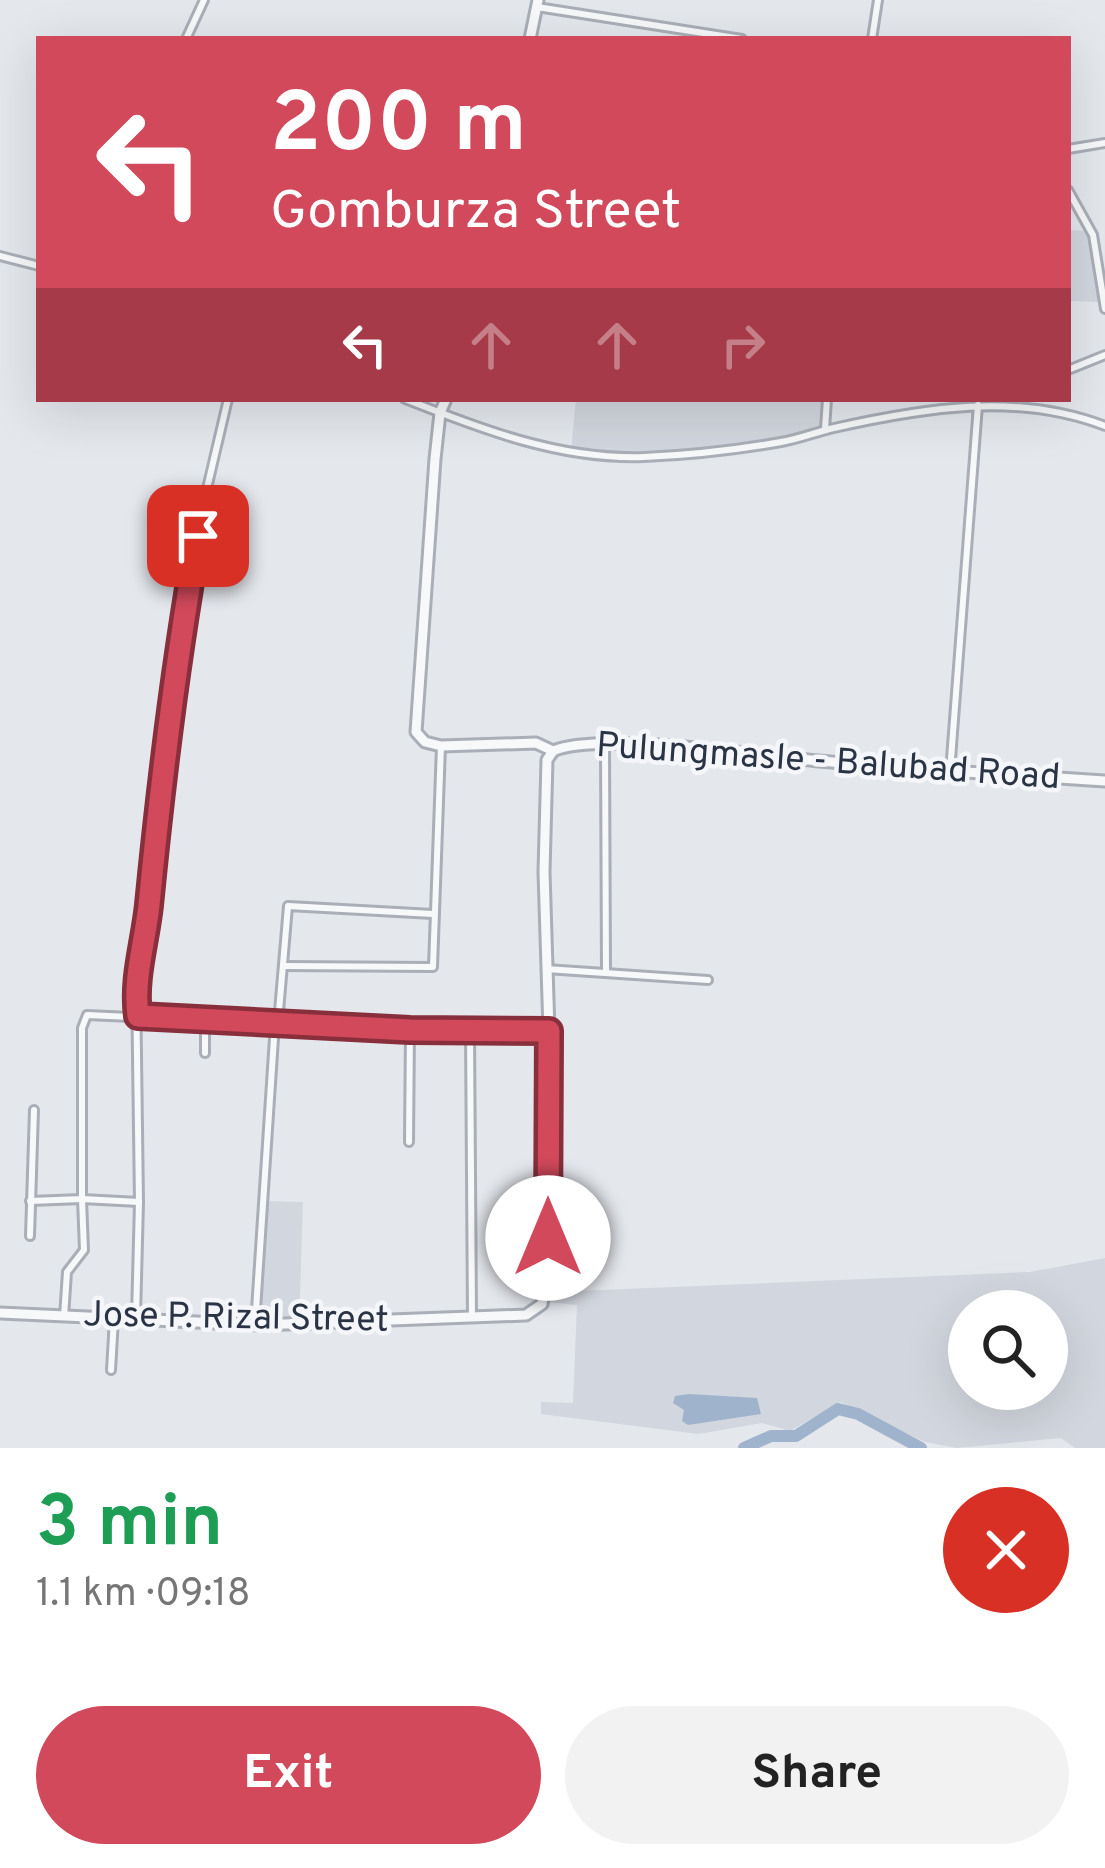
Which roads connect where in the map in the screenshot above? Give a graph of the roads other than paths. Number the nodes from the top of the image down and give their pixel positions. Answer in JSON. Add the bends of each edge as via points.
{"nodes":[{"id":1,"x":204,"y":0,"type":"edge"},
{"id":2,"x":878,"y":0,"type":"edge"},
{"id":3,"x":538,"y":3,"type":"edge"},
{"id":4,"x":187,"y":36,"type":"edge"},
{"id":5,"x":531,"y":36,"type":"edge"},
{"id":6,"x":725,"y":36,"type":"edge"},
{"id":7,"x":872,"y":36,"type":"edge"},
{"id":8,"x":1105,"y":143,"type":"edge"},
{"id":9,"x":1071,"y":149,"type":"edge"},
{"id":10,"x":1071,"y":195,"type":"edge"},
{"id":11,"x":0,"y":256,"type":"edge"},
{"id":12,"x":36,"y":265,"type":"edge"},
{"id":13,"x":1105,"y":310,"type":"edge"},
{"id":14,"x":1105,"y":355,"type":"edge"},
{"id":15,"x":1071,"y":369,"type":"edge"},
{"id":16,"x":227,"y":402,"type":"edge"},
{"id":17,"x":412,"y":402,"type":"edge"},
{"id":18,"x":445,"y":402,"type":"edge"},
{"id":19,"x":827,"y":402,"type":"edge"},
{"id":20,"x":981,"y":403,"type":"edge"},
{"id":21,"x":440,"y":413,"type":"junction"},
{"id":22,"x":1105,"y":425,"type":"edge"},
{"id":23,"x":825,"y":429,"type":"junction"},
{"id":24,"x":605,"y":745,"type":"junction"},
{"id":25,"x":441,"y":746,"type":"junction"},
{"id":26,"x":553,"y":751,"type":"junction"},
{"id":27,"x":950,"y":772,"type":"junction"},
{"id":28,"x":1105,"y":781,"type":"edge"},
{"id":29,"x":433,"y":914,"type":"junction"},
{"id":30,"x":283,"y":966,"type":"junction"},
{"id":31,"x":546,"y":969,"type":"junction"},
{"id":32,"x":606,"y":973,"type":"junction"},
{"id":33,"x":708,"y":980,"type":"dead end"},
{"id":34,"x":138,"y":1016,"type":"junction"},
{"id":35,"x":205,"y":1018,"type":"junction"},
{"id":36,"x":277,"y":1023,"type":"junction"},
{"id":37,"x":410,"y":1030,"type":"junction"},
{"id":38,"x":470,"y":1030,"type":"junction"},
{"id":39,"x":549,"y":1031,"type":"junction"},
{"id":40,"x":205,"y":1054,"type":"dead end"},
{"id":41,"x":34,"y":1110,"type":"dead end"},
{"id":42,"x":409,"y":1142,"type":"dead end"},
{"id":43,"x":82,"y":1199,"type":"junction"},
{"id":44,"x":30,"y":1201,"type":"junction"},
{"id":45,"x":139,"y":1202,"type":"junction"},
{"id":46,"x":30,"y":1236,"type":"dead end"},
{"id":47,"x":0,"y":1313,"type":"edge"},
{"id":48,"x":64,"y":1317,"type":"junction"},
{"id":49,"x":472,"y":1318,"type":"junction"},
{"id":50,"x":114,"y":1319,"type":"junction"},
{"id":51,"x":135,"y":1321,"type":"junction"},
{"id":52,"x":255,"y":1325,"type":"junction"},
{"id":53,"x":111,"y":1370,"type":"dead end"}],
"edges":[{"from":1,"to":4,"type":"street"},
{"from":2,"to":7,"type":"street"},
{"from":3,"to":5,"type":"street"},
{"from":3,"to":6,"type":"street"},
{"from":8,"to":9,"type":"street"},
{"from":10,"to":13,"type":"street","via":[[1093,235]]},
{"from":11,"to":12,"type":"street"},
{"from":14,"to":15,"type":"street"},
{"from":16,"to":34,"type":"street","via":[[179,644]]},
{"from":17,"to":21,"type":"street"},
{"from":18,"to":21,"type":"street"},
{"from":19,"to":23,"type":"street"},
{"from":20,"to":22,"type":"street"},
{"from":20,"to":23,"type":"street"},
{"from":20,"to":27,"type":"street"},
{"from":21,"to":23,"type":"street","via":[[603,456],[760,446]]},
{"from":21,"to":25,"type":"street","via":[[414,716],[416,732]]},
{"from":24,"to":26,"type":"street","name":"Pulungmasle - Balubad Road"},
{"from":24,"to":27,"type":"street","name":"Pulungmasle - Balubad Road"},
{"from":24,"to":32,"type":"street"},
{"from":25,"to":26,"type":"street","name":"Pulungmasle - Balubad Road","via":[[536,742]]},
{"from":25,"to":29,"type":"street"},
{"from":26,"to":31,"type":"street","name":"Jose P. Rizal Street"},
{"from":27,"to":28,"type":"street","name":"Pulungmasle - Balubad Road"},
{"from":29,"to":30,"type":"street","via":[[433,967]]},
{"from":29,"to":30,"type":"street","via":[[288,907]]},
{"from":30,"to":36,"type":"street"},
{"from":31,"to":32,"type":"street"},
{"from":31,"to":39,"type":"street","name":"Jose P. Rizal Street"},
{"from":32,"to":33,"type":"street"},
{"from":34,"to":35,"type":"street"},
{"from":34,"to":43,"type":"street","via":[[87,1015],[82,1028]]},
{"from":34,"to":45,"type":"street"},
{"from":35,"to":36,"type":"street"},
{"from":35,"to":40,"type":"street"},
{"from":36,"to":37,"type":"street"},
{"from":36,"to":52,"type":"street"},
{"from":37,"to":38,"type":"street"},
{"from":37,"to":42,"type":"street"},
{"from":38,"to":39,"type":"street"},
{"from":38,"to":49,"type":"street"},
{"from":39,"to":49,"type":"street","name":"Jose P. Rizal Street","via":[[544,1298],[526,1315]]},
{"from":41,"to":44,"type":"street"},
{"from":43,"to":44,"type":"street"},
{"from":43,"to":45,"type":"street"},
{"from":43,"to":48,"type":"street","via":[[84,1250],[67,1272]]},
{"from":44,"to":46,"type":"street"},
{"from":45,"to":51,"type":"street"},
{"from":47,"to":48,"type":"street","name":"Jose P. Rizal Street"},
{"from":48,"to":50,"type":"street","name":"Jose P. Rizal Street"},
{"from":49,"to":52,"type":"street","name":"Jose P. Rizal Street"},
{"from":50,"to":51,"type":"street","name":"Jose P. Rizal Street"},
{"from":50,"to":53,"type":"street"},
{"from":51,"to":52,"type":"street","name":"Jose P. Rizal Street"}]}
